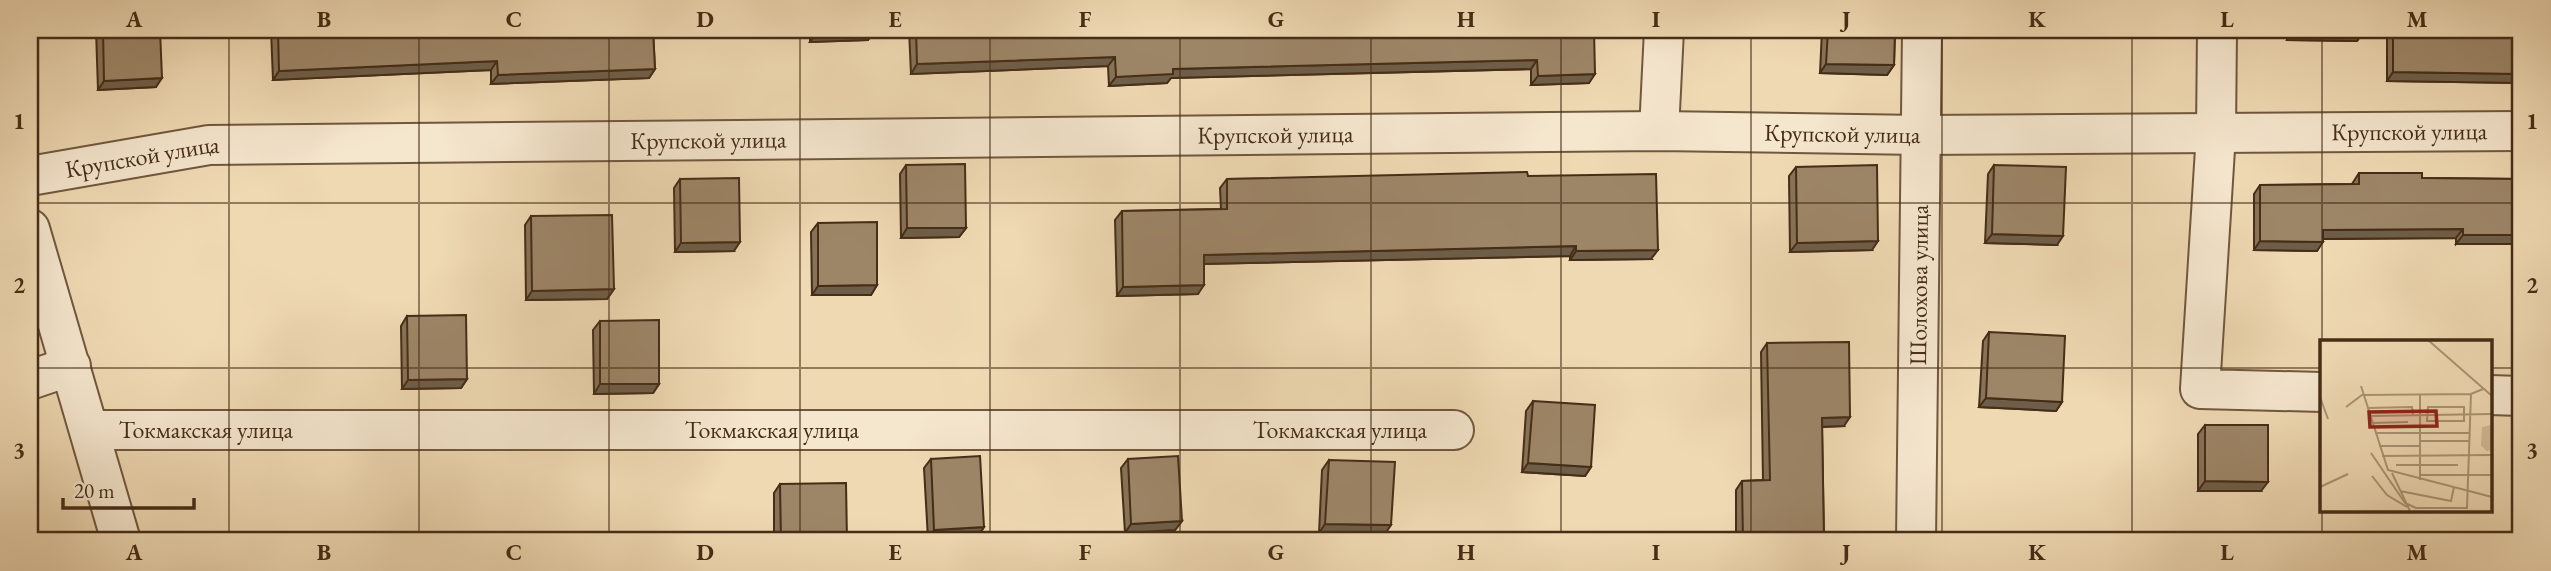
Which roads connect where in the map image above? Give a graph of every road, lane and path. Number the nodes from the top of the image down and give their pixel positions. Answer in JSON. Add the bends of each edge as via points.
{"nodes":[{"id":1,"x":1664,"y":30,"type":"edge"},
{"id":2,"x":1922,"y":30,"type":"edge"},
{"id":3,"x":2217,"y":30,"type":"edge"},
{"id":4,"x":1659,"y":131,"type":"junction"},
{"id":5,"x":2521,"y":131,"type":"edge"},
{"id":6,"x":2216,"y":134,"type":"junction"},
{"id":7,"x":1920,"y":135,"type":"junction"},
{"id":8,"x":30,"y":176,"type":"edge"},
{"id":9,"x":30,"y":229,"type":"edge"},
{"id":10,"x":71,"y":366,"type":"junction"},
{"id":11,"x":30,"y":380,"type":"edge"},
{"id":12,"x":2320,"y":392,"type":"edge"},
{"id":13,"x":2492,"y":395,"type":"edge"},
{"id":14,"x":2521,"y":396,"type":"edge"},
{"id":15,"x":90,"y":430,"type":"junction"},
{"id":16,"x":1454,"y":430,"type":"dead end"},
{"id":17,"x":121,"y":541,"type":"edge"},
{"id":18,"x":1916,"y":541,"type":"edge"}],
"edges":[{"from":1,"to":4,"type":"street"},
{"from":2,"to":7,"type":"street","name":"Шолохова улица"},
{"from":3,"to":6,"type":"street"},
{"from":4,"to":7,"type":"street","name":"Крупской улица"},
{"from":4,"to":8,"type":"street","name":"Крупской улица","via":[[209,145]]},
{"from":5,"to":6,"type":"street","name":"Крупской улица"},
{"from":6,"to":7,"type":"street","name":"Крупской улица"},
{"from":6,"to":12,"type":"street","via":[[2200,389]]},
{"from":7,"to":18,"type":"street","name":"Шолохова улица"},
{"from":9,"to":10,"type":"street","name":"Токмакская улица"},
{"from":10,"to":11,"type":"street"},
{"from":10,"to":15,"type":"street","name":"Токмакская улица"},
{"from":13,"to":14,"type":"street"},
{"from":15,"to":16,"type":"street","name":"Токмакская улица"},
{"from":15,"to":17,"type":"street","name":"Токмакская улица"}]}
